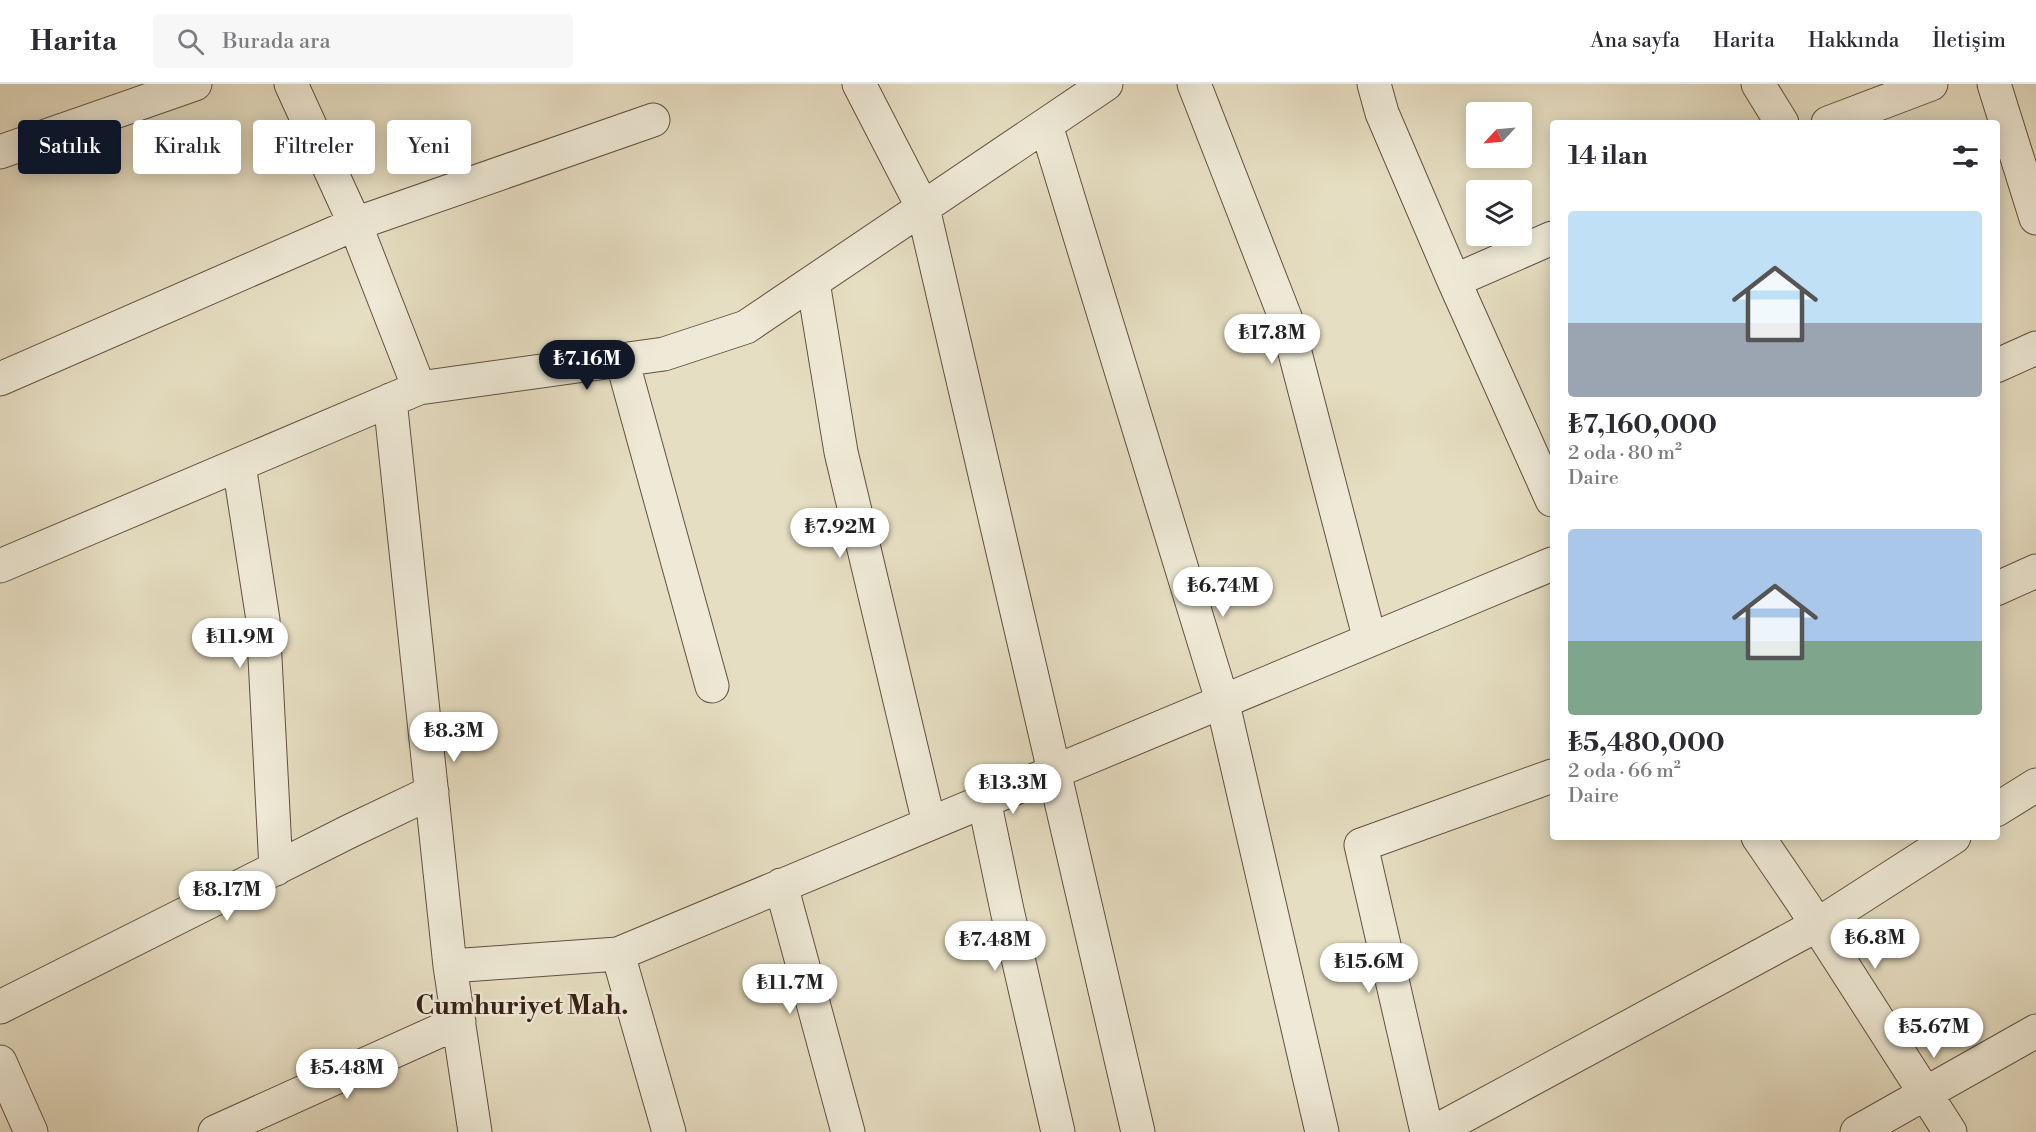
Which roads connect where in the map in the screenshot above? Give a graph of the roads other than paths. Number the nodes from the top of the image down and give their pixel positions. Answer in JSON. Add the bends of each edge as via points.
{"nodes":[{"id":1,"x":195,"y":84,"type":"edge"},
{"id":2,"x":291,"y":84,"type":"edge"},
{"id":3,"x":859,"y":84,"type":"edge"},
{"id":4,"x":1106,"y":84,"type":"edge"},
{"id":5,"x":1194,"y":84,"type":"edge"},
{"id":6,"x":1374,"y":84,"type":"edge"},
{"id":7,"x":1758,"y":84,"type":"edge"},
{"id":8,"x":1931,"y":84,"type":"edge"},
{"id":9,"x":1994,"y":84,"type":"edge"},
{"id":10,"x":653,"y":120,"type":"dead end"},
{"id":11,"x":1780,"y":120,"type":"edge"},
{"id":12,"x":1836,"y":120,"type":"edge"},
{"id":13,"x":2000,"y":120,"type":"edge"},
{"id":14,"x":2000,"y":122,"type":"edge"},
{"id":15,"x":1046,"y":125,"type":"junction"},
{"id":16,"x":0,"y":152,"type":"edge"},
{"id":17,"x":2007,"y":167,"type":"edge"},
{"id":18,"x":923,"y":208,"type":"junction"},
{"id":19,"x":2036,"y":218,"type":"edge"},
{"id":20,"x":355,"y":224,"type":"junction"},
{"id":21,"x":1550,"y":239,"type":"edge"},
{"id":22,"x":1454,"y":281,"type":"junction"},
{"id":23,"x":813,"y":282,"type":"junction"},
{"id":24,"x":2036,"y":348,"type":"edge"},
{"id":25,"x":621,"y":360,"type":"junction"},
{"id":26,"x":2000,"y":364,"type":"edge"},
{"id":27,"x":0,"y":379,"type":"edge"},
{"id":28,"x":405,"y":394,"type":"junction"},
{"id":29,"x":239,"y":465,"type":"junction"},
{"id":30,"x":1550,"y":496,"type":"edge"},
{"id":31,"x":1550,"y":565,"type":"edge"},
{"id":32,"x":0,"y":566,"type":"edge"},
{"id":33,"x":2036,"y":571,"type":"edge"},
{"id":34,"x":2000,"y":587,"type":"edge"},
{"id":35,"x":1370,"y":640,"type":"junction"},
{"id":36,"x":712,"y":686,"type":"dead end"},
{"id":37,"x":1222,"y":700,"type":"junction"},
{"id":38,"x":1054,"y":771,"type":"junction"},
{"id":39,"x":1550,"y":777,"type":"edge"},
{"id":40,"x":2036,"y":785,"type":"edge"},
{"id":41,"x":432,"y":792,"type":"junction"},
{"id":42,"x":984,"y":800,"type":"junction"},
{"id":43,"x":2000,"y":808,"type":"edge"},
{"id":44,"x":929,"y":823,"type":"junction"},
{"id":45,"x":1760,"y":840,"type":"edge"},
{"id":46,"x":1949,"y":840,"type":"edge"},
{"id":47,"x":276,"y":869,"type":"junction"},
{"id":48,"x":781,"y":885,"type":"junction"},
{"id":49,"x":1817,"y":925,"type":"junction"},
{"id":50,"x":618,"y":954,"type":"junction"},
{"id":51,"x":450,"y":966,"type":"junction"},
{"id":52,"x":0,"y":1007,"type":"edge"},
{"id":53,"x":459,"y":1022,"type":"junction"},
{"id":54,"x":2036,"y":1031,"type":"edge"},
{"id":55,"x":0,"y":1062,"type":"edge"},
{"id":56,"x":1924,"y":1093,"type":"junction"},
{"id":57,"x":275,"y":1119,"type":"edge"},
{"id":58,"x":31,"y":1132,"type":"edge"},
{"id":59,"x":215,"y":1132,"type":"edge"},
{"id":60,"x":475,"y":1132,"type":"edge"},
{"id":61,"x":669,"y":1132,"type":"edge"},
{"id":62,"x":848,"y":1132,"type":"edge"},
{"id":63,"x":1058,"y":1132,"type":"edge"},
{"id":64,"x":1138,"y":1132,"type":"edge"},
{"id":65,"x":1322,"y":1132,"type":"edge"},
{"id":66,"x":1427,"y":1132,"type":"edge"},
{"id":67,"x":1434,"y":1132,"type":"edge"},
{"id":68,"x":1857,"y":1132,"type":"edge"},
{"id":69,"x":1950,"y":1132,"type":"edge"}],
"edges":[{"from":1,"to":16,"type":"street"},
{"from":2,"to":20,"type":"street"},
{"from":3,"to":18,"type":"street"},
{"from":4,"to":15,"type":"street"},
{"from":5,"to":35,"type":"street","via":[[1287,322]]},
{"from":6,"to":22,"type":"street","via":[[1382,113]]},
{"from":7,"to":11,"type":"street"},
{"from":8,"to":12,"type":"street"},
{"from":9,"to":13,"type":"street"},
{"from":10,"to":20,"type":"street"},
{"from":14,"to":17,"type":"street"},
{"from":15,"to":18,"type":"street"},
{"from":15,"to":37,"type":"street"},
{"from":17,"to":19,"type":"street"},
{"from":18,"to":23,"type":"street"},
{"from":18,"to":38,"type":"street"},
{"from":20,"to":27,"type":"street"},
{"from":20,"to":28,"type":"street"},
{"from":21,"to":22,"type":"street"},
{"from":22,"to":30,"type":"street"},
{"from":23,"to":25,"type":"street","via":[[746,327],[664,354]]},
{"from":23,"to":44,"type":"street","via":[[841,452]]},
{"from":24,"to":26,"type":"street"},
{"from":25,"to":28,"type":"street"},
{"from":25,"to":36,"type":"street"},
{"from":28,"to":29,"type":"street"},
{"from":28,"to":41,"type":"street"},
{"from":29,"to":32,"type":"street"},
{"from":29,"to":47,"type":"street","via":[[263,620]]},
{"from":31,"to":35,"type":"street"},
{"from":33,"to":34,"type":"street"},
{"from":35,"to":37,"type":"street"},
{"from":37,"to":38,"type":"street"},
{"from":37,"to":65,"type":"street"},
{"from":38,"to":42,"type":"street"},
{"from":38,"to":64,"type":"street"},
{"from":39,"to":66,"type":"street","via":[[1361,845]]},
{"from":40,"to":43,"type":"street"},
{"from":41,"to":47,"type":"street"},
{"from":41,"to":51,"type":"street"},
{"from":42,"to":44,"type":"street"},
{"from":42,"to":63,"type":"street"},
{"from":44,"to":48,"type":"street"},
{"from":45,"to":49,"type":"street"},
{"from":46,"to":49,"type":"street"},
{"from":47,"to":52,"type":"street"},
{"from":48,"to":50,"type":"street"},
{"from":48,"to":62,"type":"street"},
{"from":49,"to":56,"type":"street"},
{"from":49,"to":67,"type":"street"},
{"from":50,"to":51,"type":"street"},
{"from":50,"to":61,"type":"street"},
{"from":51,"to":53,"type":"street"},
{"from":53,"to":57,"type":"street"},
{"from":53,"to":60,"type":"street"},
{"from":54,"to":56,"type":"street"},
{"from":55,"to":58,"type":"street"},
{"from":56,"to":68,"type":"street"},
{"from":56,"to":69,"type":"street"},
{"from":57,"to":59,"type":"street"}]}
